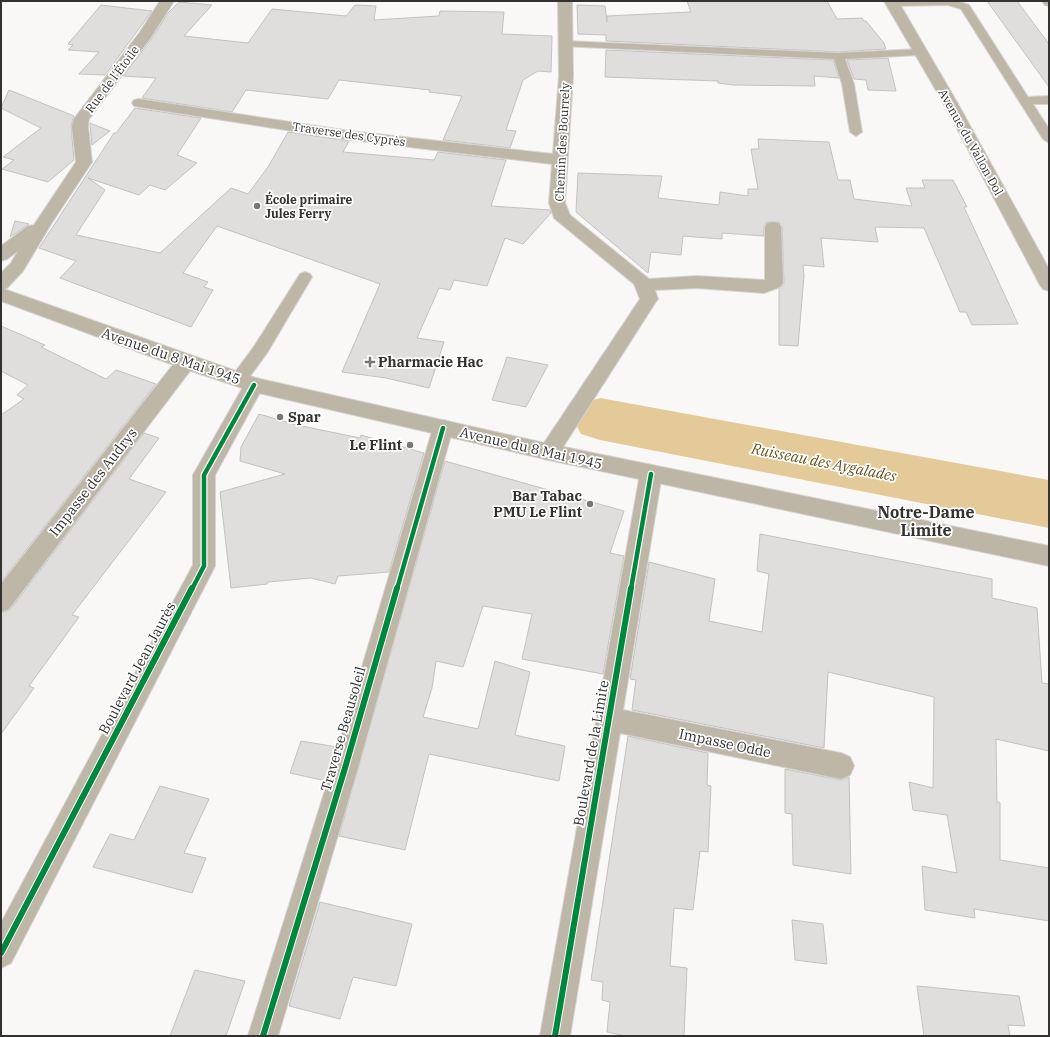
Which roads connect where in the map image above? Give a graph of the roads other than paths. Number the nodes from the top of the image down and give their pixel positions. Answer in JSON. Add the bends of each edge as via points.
{"nodes":[{"id":1,"x":167,"y":1,"type":"edge"},
{"id":2,"x":565,"y":1,"type":"edge"},
{"id":3,"x":950,"y":1,"type":"edge"},
{"id":4,"x":892,"y":2,"type":"edge"},
{"id":5,"x":566,"y":44,"type":"junction"},
{"id":6,"x":920,"y":52,"type":"junction"},
{"id":7,"x":838,"y":56,"type":"junction"},
{"id":8,"x":1049,"y":100,"type":"edge"},
{"id":9,"x":1025,"y":101,"type":"junction"},
{"id":10,"x":139,"y":103,"type":"dead end"},
{"id":11,"x":856,"y":132,"type":"dead end"},
{"id":12,"x":1049,"y":138,"type":"edge"},
{"id":13,"x":560,"y":160,"type":"junction"},
{"id":14,"x":43,"y":223,"type":"junction"},
{"id":15,"x":773,"y":227,"type":"dead end"},
{"id":16,"x":1,"y":255,"type":"edge"},
{"id":17,"x":305,"y":277,"type":"dead end"},
{"id":18,"x":644,"y":285,"type":"junction"},
{"id":19,"x":1049,"y":285,"type":"edge"},
{"id":20,"x":2,"y":293,"type":"edge"},
{"id":21,"x":186,"y":362,"type":"junction"},
{"id":22,"x":246,"y":382,"type":"junction"},
{"id":23,"x":443,"y":428,"type":"junction"},
{"id":24,"x":548,"y":452,"type":"junction"},
{"id":25,"x":651,"y":474,"type":"junction"},
{"id":26,"x":1049,"y":556,"type":"edge"},
{"id":27,"x":1,"y":602,"type":"edge"},
{"id":28,"x":609,"y":719,"type":"junction"},
{"id":29,"x":841,"y":766,"type":"dead end"},
{"id":30,"x":1,"y":953,"type":"edge"},
{"id":31,"x":263,"y":1036,"type":"edge"},
{"id":32,"x":555,"y":1036,"type":"edge"}],
"edges":[{"from":1,"to":14,"type":"street","name":"Rue de l'Étoile","via":[[146,34],[82,119],[80,126],[84,162]]},
{"from":2,"to":5,"type":"street","name":"Chemin des Bourrely"},
{"from":3,"to":4,"type":"lane"},
{"from":3,"to":9,"type":"lane","via":[[965,7]]},
{"from":4,"to":6,"type":"street","name":"Avenue du Vallon Dol"},
{"from":5,"to":7,"type":"lane"},
{"from":5,"to":13,"type":"street","name":"Chemin des Bourrely"},
{"from":6,"to":7,"type":"lane"},
{"from":6,"to":19,"type":"street","name":"Avenue du Vallon Dol"},
{"from":7,"to":11,"type":"lane","via":[[845,69]]},
{"from":8,"to":9,"type":"lane"},
{"from":9,"to":12,"type":"lane"},
{"from":10,"to":13,"type":"street","name":"Traverse des Cyprès","via":[[197,114],[432,146]]},
{"from":13,"to":18,"type":"street","name":"Chemin des Bourrely","via":[[557,203],[562,218]]},
{"from":14,"to":16,"type":"street","name":"Rue de l'Étoile"},
{"from":14,"to":20,"type":"street","name":"Rue de l'Étoile"},
{"from":15,"to":18,"type":"street","via":[[774,283],[764,287],[697,282]]},
{"from":17,"to":22,"type":"lane","via":[[261,349]]},
{"from":18,"to":24,"type":"street","via":[[649,299]]},
{"from":20,"to":21,"type":"main road","name":"Avenue du 8 Mai 1945"},
{"from":21,"to":22,"type":"main road","name":"Avenue du 8 Mai 1945"},
{"from":21,"to":27,"type":"street","name":"Impasse des Audrys"},
{"from":22,"to":23,"type":"main road","name":"Avenue du 8 Mai 1945"},
{"from":22,"to":30,"type":"street","name":"Boulevard Jean Jaurès","via":[[204,475],[204,566]]},
{"from":23,"to":24,"type":"main road","name":"Avenue du 8 Mai 1945"},
{"from":23,"to":31,"type":"street","name":"Traverse Beausoleil","via":[[345,768]]},
{"from":24,"to":25,"type":"main road","name":"Avenue du 8 Mai 1945"},
{"from":25,"to":26,"type":"main road","name":"Avenue du 8 Mai 1945"},
{"from":25,"to":28,"type":"street","name":"Boulevard de la Limite"},
{"from":28,"to":29,"type":"street","name":"Impasse Odde"},
{"from":28,"to":32,"type":"street","name":"Boulevard de la Limite"}]}
